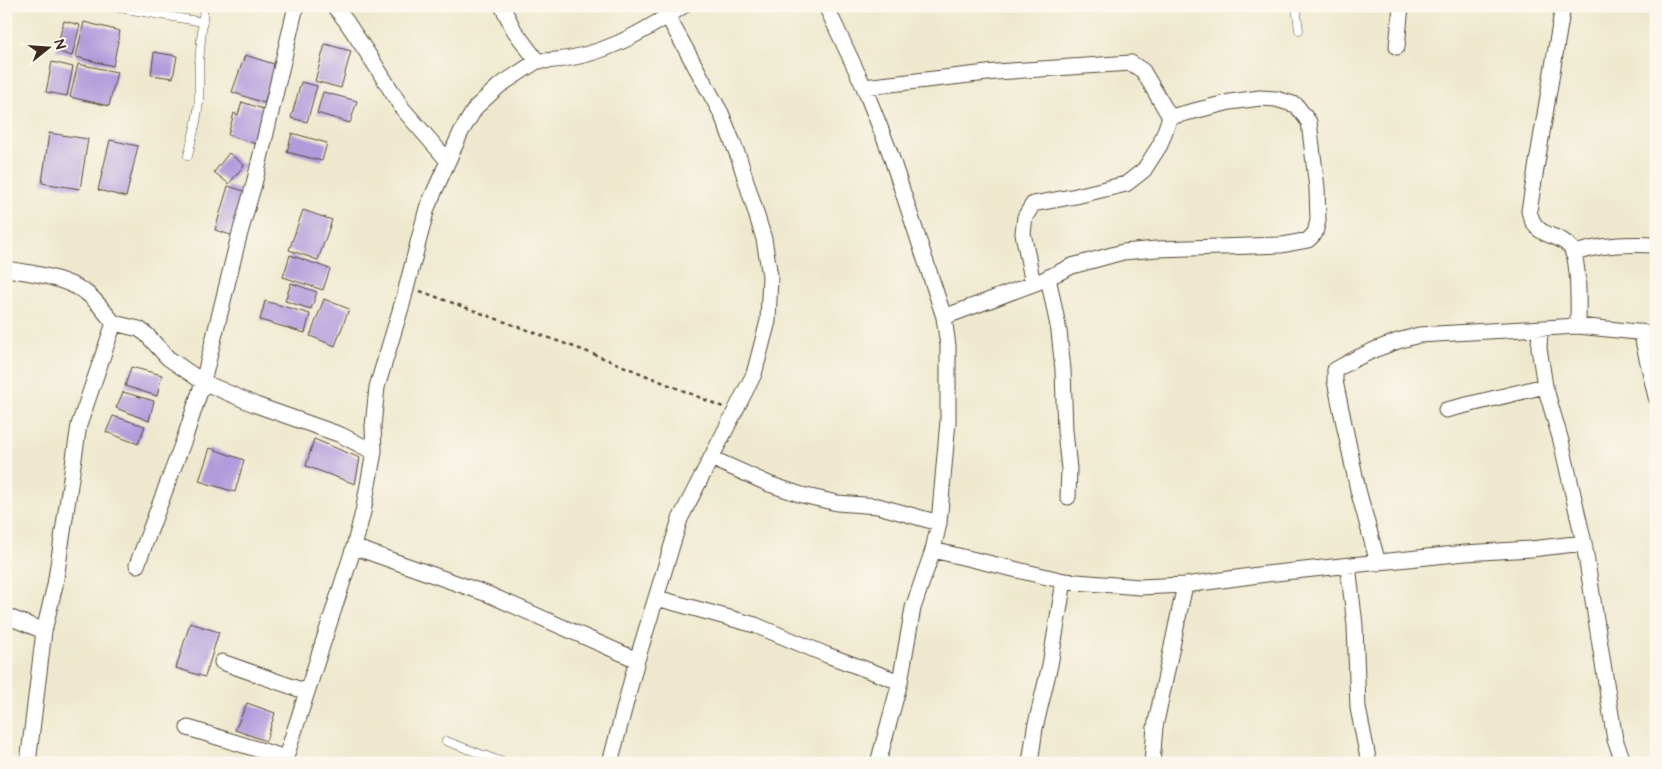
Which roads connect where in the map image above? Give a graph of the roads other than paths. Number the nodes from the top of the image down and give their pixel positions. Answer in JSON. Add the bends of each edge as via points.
{"nodes":[{"id":1,"x":108,"y":6,"type":"edge"},
{"id":2,"x":204,"y":6,"type":"edge"},
{"id":3,"x":296,"y":6,"type":"edge"},
{"id":4,"x":334,"y":6,"type":"edge"},
{"id":5,"x":502,"y":6,"type":"edge"},
{"id":6,"x":683,"y":6,"type":"edge"},
{"id":7,"x":826,"y":6,"type":"edge"},
{"id":8,"x":1296,"y":6,"type":"edge"},
{"id":9,"x":1402,"y":6,"type":"edge"},
{"id":10,"x":1563,"y":6,"type":"edge"},
{"id":11,"x":664,"y":12,"type":"edge"},
{"id":12,"x":203,"y":22,"type":"junction"},
{"id":13,"x":1300,"y":30,"type":"dead end"},
{"id":14,"x":1397,"y":47,"type":"dead end"},
{"id":15,"x":537,"y":61,"type":"junction"},
{"id":16,"x":864,"y":87,"type":"junction"},
{"id":17,"x":1170,"y":117,"type":"junction"},
{"id":18,"x":188,"y":156,"type":"dead end"},
{"id":19,"x":448,"y":161,"type":"junction"},
{"id":20,"x":1656,"y":245,"type":"edge"},
{"id":21,"x":1573,"y":254,"type":"junction"},
{"id":22,"x":6,"y":269,"type":"edge"},
{"id":23,"x":1048,"y":278,"type":"junction"},
{"id":24,"x":1033,"y":284,"type":"junction"},
{"id":25,"x":944,"y":317,"type":"junction"},
{"id":26,"x":114,"y":323,"type":"junction"},
{"id":27,"x":1578,"y":326,"type":"junction"},
{"id":28,"x":1540,"y":329,"type":"junction"},
{"id":29,"x":1640,"y":332,"type":"junction"},
{"id":30,"x":1656,"y":334,"type":"edge"},
{"id":31,"x":203,"y":382,"type":"junction"},
{"id":32,"x":1545,"y":386,"type":"junction"},
{"id":33,"x":1656,"y":396,"type":"edge"},
{"id":34,"x":1446,"y":410,"type":"dead end"},
{"id":35,"x":374,"y":452,"type":"junction"},
{"id":36,"x":711,"y":458,"type":"junction"},
{"id":37,"x":1068,"y":497,"type":"dead end"},
{"id":38,"x":939,"y":523,"type":"junction"},
{"id":39,"x":1584,"y":543,"type":"junction"},
{"id":40,"x":354,"y":547,"type":"junction"},
{"id":41,"x":933,"y":550,"type":"junction"},
{"id":42,"x":1378,"y":563,"type":"junction"},
{"id":43,"x":137,"y":565,"type":"dead end"},
{"id":44,"x":1348,"y":566,"type":"junction"},
{"id":45,"x":1064,"y":581,"type":"junction"},
{"id":46,"x":1185,"y":584,"type":"junction"},
{"id":47,"x":657,"y":598,"type":"junction"},
{"id":48,"x":6,"y":616,"type":"edge"},
{"id":49,"x":44,"y":631,"type":"junction"},
{"id":50,"x":637,"y":660,"type":"junction"},
{"id":51,"x":222,"y":662,"type":"dead end"},
{"id":52,"x":900,"y":682,"type":"junction"},
{"id":53,"x":307,"y":692,"type":"junction"},
{"id":54,"x":188,"y":728,"type":"dead end"},
{"id":55,"x":446,"y":741,"type":"dead end"},
{"id":56,"x":285,"y":760,"type":"edge"},
{"id":57,"x":28,"y":763,"type":"edge"},
{"id":58,"x":505,"y":763,"type":"edge"},
{"id":59,"x":610,"y":763,"type":"edge"},
{"id":60,"x":878,"y":763,"type":"edge"},
{"id":61,"x":1030,"y":763,"type":"edge"},
{"id":62,"x":1152,"y":763,"type":"edge"},
{"id":63,"x":1369,"y":763,"type":"edge"},
{"id":64,"x":1624,"y":763,"type":"edge"}],
"edges":[{"from":1,"to":12,"type":"lane"},
{"from":2,"to":12,"type":"lane"},
{"from":3,"to":31,"type":"street"},
{"from":4,"to":19,"type":"street","via":[[402,108]]},
{"from":5,"to":15,"type":"street","via":[[514,30]]},
{"from":6,"to":11,"type":"street"},
{"from":7,"to":16,"type":"street"},
{"from":8,"to":13,"type":"lane"},
{"from":9,"to":14,"type":"street"},
{"from":10,"to":21,"type":"street","via":[[1529,211],[1537,229],[1562,241]]},
{"from":11,"to":15,"type":"street","via":[[636,35],[593,53],[559,61]]},
{"from":11,"to":36,"type":"street","via":[[721,113],[739,158],[764,239],[770,276],[768,321],[754,374]]},
{"from":12,"to":18,"type":"lane","via":[[199,103]]},
{"from":15,"to":19,"type":"street","via":[[499,86],[476,107]]},
{"from":16,"to":17,"type":"street","via":[[996,72],[1131,63],[1143,72]]},
{"from":16,"to":25,"type":"street","via":[[890,150]]},
{"from":17,"to":23,"type":"street","via":[[1260,98],[1296,106],[1309,122],[1317,188],[1315,234],[1308,240],[1282,245],[1123,252],[1072,266]]},
{"from":17,"to":24,"type":"street","via":[[1160,145],[1144,170],[1126,184],[1033,204],[1025,217],[1023,233]]},
{"from":19,"to":35,"type":"street","via":[[427,208],[377,387]]},
{"from":20,"to":21,"type":"street","via":[[1604,246]]},
{"from":21,"to":27,"type":"street","via":[[1578,279]]},
{"from":22,"to":26,"type":"street","via":[[66,282],[85,292]]},
{"from":23,"to":24,"type":"street"},
{"from":23,"to":37,"type":"street","via":[[1064,370]]},
{"from":24,"to":25,"type":"street"},
{"from":25,"to":38,"type":"street","via":[[948,346],[948,421]]},
{"from":26,"to":31,"type":"street","via":[[139,329],[168,358]]},
{"from":26,"to":49,"type":"street","via":[[79,425],[55,585]]},
{"from":27,"to":28,"type":"street"},
{"from":27,"to":29,"type":"street"},
{"from":28,"to":32,"type":"street"},
{"from":28,"to":42,"type":"street","via":[[1418,335],[1402,339],[1335,370],[1358,490]]},
{"from":29,"to":30,"type":"street"},
{"from":29,"to":33,"type":"street"},
{"from":31,"to":35,"type":"street","via":[[341,435]]},
{"from":31,"to":43,"type":"street"},
{"from":32,"to":34,"type":"street"},
{"from":32,"to":39,"type":"street"},
{"from":35,"to":40,"type":"street"},
{"from":36,"to":38,"type":"street","via":[[802,495],[837,503],[878,506]]},
{"from":36,"to":47,"type":"street","via":[[680,519]]},
{"from":38,"to":41,"type":"street"},
{"from":39,"to":42,"type":"street"},
{"from":39,"to":64,"type":"street","via":[[1614,740]]},
{"from":40,"to":50,"type":"street","via":[[490,594]]},
{"from":40,"to":53,"type":"street"},
{"from":41,"to":45,"type":"street"},
{"from":41,"to":52,"type":"street","via":[[914,608]]},
{"from":42,"to":44,"type":"street"},
{"from":44,"to":46,"type":"street"},
{"from":44,"to":63,"type":"street","via":[[1355,625],[1358,708]]},
{"from":45,"to":46,"type":"street","via":[[1140,587]]},
{"from":45,"to":61,"type":"street"},
{"from":46,"to":62,"type":"street","via":[[1156,726]]},
{"from":47,"to":50,"type":"street"},
{"from":47,"to":52,"type":"street","via":[[755,625]]},
{"from":48,"to":49,"type":"street"},
{"from":49,"to":57,"type":"street"},
{"from":50,"to":59,"type":"street"},
{"from":51,"to":53,"type":"street"},
{"from":52,"to":60,"type":"street"},
{"from":53,"to":56,"type":"street"},
{"from":54,"to":56,"type":"street"},
{"from":55,"to":58,"type":"lane"}]}
